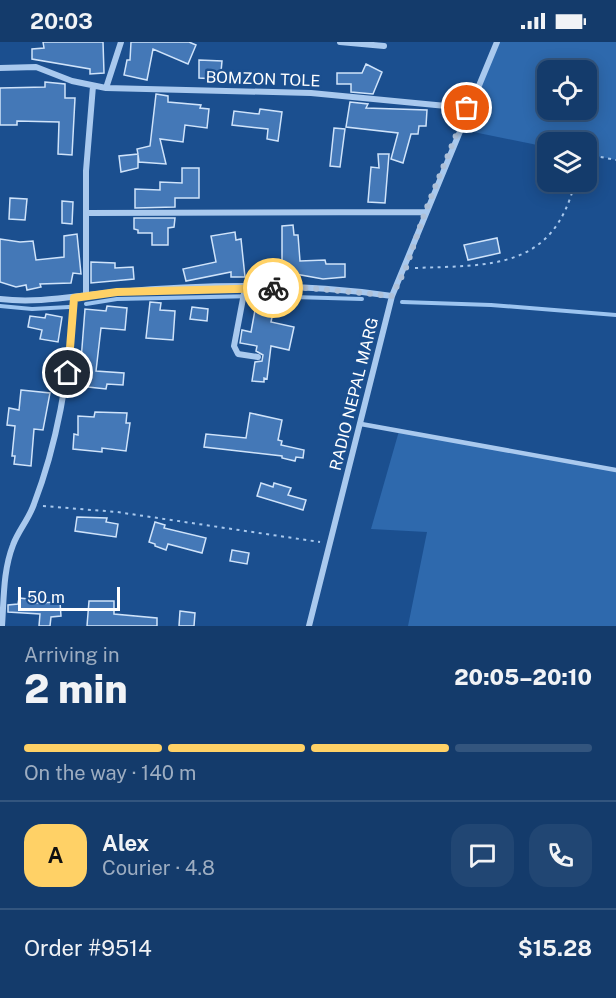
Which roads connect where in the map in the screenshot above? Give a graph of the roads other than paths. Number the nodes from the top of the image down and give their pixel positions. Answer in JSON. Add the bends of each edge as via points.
{"nodes":[{"id":1,"x":121,"y":42,"type":"edge"},
{"id":2,"x":340,"y":42,"type":"edge"},
{"id":3,"x":497,"y":42,"type":"edge"},
{"id":4,"x":384,"y":46,"type":"dead end"},
{"id":5,"x":0,"y":68,"type":"edge"},
{"id":6,"x":93,"y":86,"type":"junction"},
{"id":7,"x":106,"y":88,"type":"junction"},
{"id":8,"x":467,"y":108,"type":"junction"},
{"id":9,"x":425,"y":212,"type":"junction"},
{"id":10,"x":88,"y":213,"type":"junction"},
{"id":11,"x":245,"y":288,"type":"junction"},
{"id":12,"x":86,"y":296,"type":"junction"},
{"id":13,"x":392,"y":296,"type":"junction"},
{"id":14,"x":74,"y":298,"type":"junction"},
{"id":15,"x":0,"y":299,"type":"edge"},
{"id":16,"x":258,"y":357,"type":"dead end"},
{"id":17,"x":361,"y":424,"type":"junction"},
{"id":18,"x":616,"y":470,"type":"edge"},
{"id":19,"x":2,"y":626,"type":"edge"},
{"id":20,"x":309,"y":626,"type":"edge"}],
"edges":[{"from":1,"to":7,"type":"street"},
{"from":2,"to":4,"type":"street"},
{"from":3,"to":8,"type":"street","name":"RADIO NEPAL MARG"},
{"from":5,"to":6,"type":"street","name":"BOMZON TOLE","via":[[36,67]]},
{"from":6,"to":7,"type":"street","name":"BOMZON TOLE"},
{"from":6,"to":10,"type":"street","via":[[86,171]]},
{"from":7,"to":8,"type":"street","name":"BOMZON TOLE","via":[[311,93]]},
{"from":8,"to":9,"type":"street","name":"RADIO NEPAL MARG"},
{"from":9,"to":10,"type":"street"},
{"from":9,"to":13,"type":"street","name":"RADIO NEPAL MARG"},
{"from":10,"to":12,"type":"street"},
{"from":11,"to":12,"type":"street"},
{"from":11,"to":13,"type":"street","via":[[309,288]]},
{"from":11,"to":16,"type":"street","via":[[234,346],[238,354]]},
{"from":12,"to":14,"type":"street"},
{"from":13,"to":17,"type":"street","name":"RADIO NEPAL MARG"},
{"from":14,"to":15,"type":"street"},
{"from":14,"to":19,"type":"street","via":[[71,354],[61,411],[34,506],[13,544],[4,577]]},
{"from":17,"to":18,"type":"lane"},
{"from":17,"to":20,"type":"street","name":"RADIO NEPAL MARG"}]}
